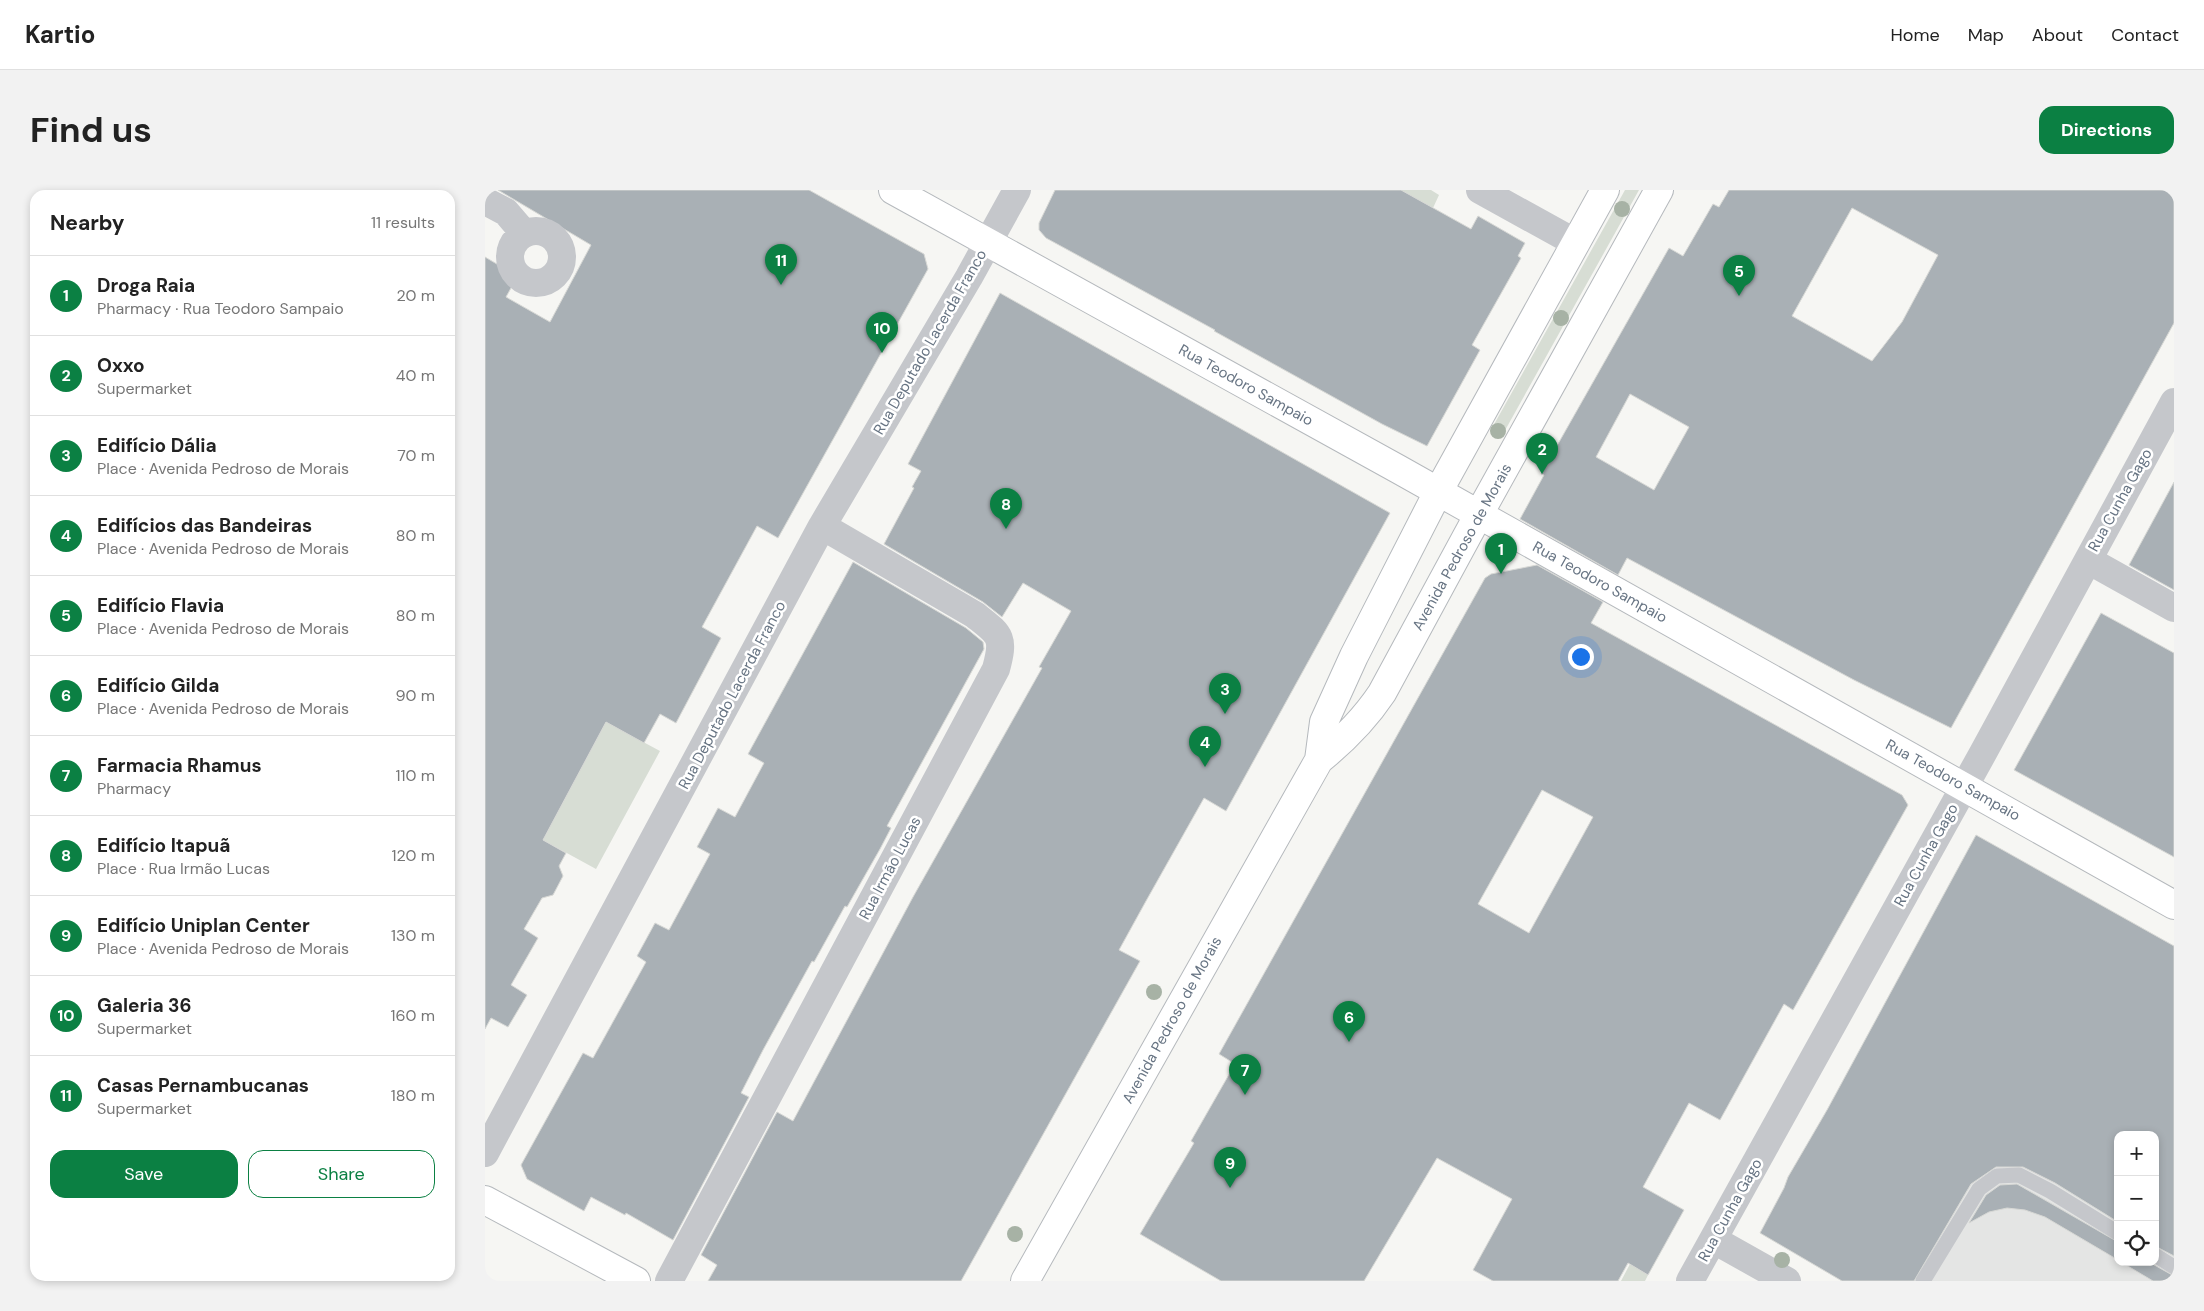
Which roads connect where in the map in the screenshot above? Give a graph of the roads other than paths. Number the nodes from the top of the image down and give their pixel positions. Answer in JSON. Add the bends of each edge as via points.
{"nodes":[{"id":1,"x":893,"y":190,"type":"edge"},
{"id":2,"x":1017,"y":190,"type":"edge"},
{"id":3,"x":1480,"y":190,"type":"edge"},
{"id":4,"x":1605,"y":190,"type":"edge"},
{"id":5,"x":1659,"y":190,"type":"edge"},
{"id":6,"x":485,"y":201,"type":"edge"},
{"id":7,"x":524,"y":233,"type":"dead end"},
{"id":8,"x":988,"y":242,"type":"junction"},
{"id":9,"x":1576,"y":243,"type":"junction"},
{"id":10,"x":2174,"y":402,"type":"edge"},
{"id":11,"x":1438,"y":492,"type":"junction"},
{"id":12,"x":1479,"y":514,"type":"junction"},
{"id":13,"x":822,"y":526,"type":"junction"},
{"id":14,"x":2088,"y":560,"type":"junction"},
{"id":15,"x":2174,"y":608,"type":"edge"},
{"id":16,"x":1319,"y":760,"type":"junction"},
{"id":17,"x":1964,"y":787,"type":"junction"},
{"id":18,"x":2174,"y":904,"type":"edge"},
{"id":19,"x":485,"y":1153,"type":"edge"},
{"id":20,"x":485,"y":1200,"type":"edge"},
{"id":21,"x":2114,"y":1230,"type":"edge"},
{"id":22,"x":1714,"y":1240,"type":"junction"},
{"id":23,"x":2159,"y":1258,"type":"edge"},
{"id":24,"x":2174,"y":1267,"type":"edge"},
{"id":25,"x":636,"y":1281,"type":"edge"},
{"id":26,"x":669,"y":1281,"type":"edge"},
{"id":27,"x":1025,"y":1281,"type":"edge"},
{"id":28,"x":1690,"y":1281,"type":"edge"},
{"id":29,"x":1787,"y":1281,"type":"edge"},
{"id":30,"x":1923,"y":1281,"type":"edge"}],
"edges":[{"from":1,"to":8,"type":"main road","name":"Rua Teodoro Sampaio"},
{"from":2,"to":8,"type":"street","name":"Rua Deputado Lacerda Franco"},
{"from":3,"to":9,"type":"street"},
{"from":4,"to":9,"type":"main road","name":"Avenida Pedroso de Morais"},
{"from":5,"to":12,"type":"main road","name":"Avenida Pedroso de Morais"},
{"from":6,"to":7,"type":"street","via":[[506,212]]},
{"from":8,"to":11,"type":"main road","name":"Rua Teodoro Sampaio"},
{"from":8,"to":13,"type":"street","name":"Rua Deputado Lacerda Franco"},
{"from":9,"to":11,"type":"main road","name":"Avenida Pedroso de Morais"},
{"from":10,"to":14,"type":"street","name":"Rua Cunha Gago"},
{"from":11,"to":12,"type":"main road","name":"Rua Teodoro Sampaio"},
{"from":11,"to":16,"type":"main road","name":"Avenida Pedroso de Morais","via":[[1335,694],[1325,722]]},
{"from":12,"to":16,"type":"main road","name":"Avenida Pedroso de Morais","via":[[1366,718]]},
{"from":12,"to":17,"type":"main road","name":"Rua Teodoro Sampaio"},
{"from":13,"to":19,"type":"street","name":"Rua Deputado Lacerda Franco"},
{"from":13,"to":26,"type":"street","name":"Rua Irmão Lucas","via":[[975,615],[997,633],[1002,647],[996,669]]},
{"from":14,"to":15,"type":"street"},
{"from":14,"to":17,"type":"street","name":"Rua Cunha Gago"},
{"from":16,"to":27,"type":"main road","name":"Avenida Pedroso de Morais"},
{"from":17,"to":18,"type":"main road","name":"Rua Teodoro Sampaio"},
{"from":17,"to":22,"type":"street","name":"Rua Cunha Gago"},
{"from":20,"to":25,"type":"main road"},
{"from":21,"to":30,"type":"lane","via":[[2019,1175],[1997,1176],[1979,1189]]},
{"from":22,"to":28,"type":"street","name":"Rua Cunha Gago"},
{"from":22,"to":29,"type":"street"},
{"from":23,"to":24,"type":"lane"}]}
